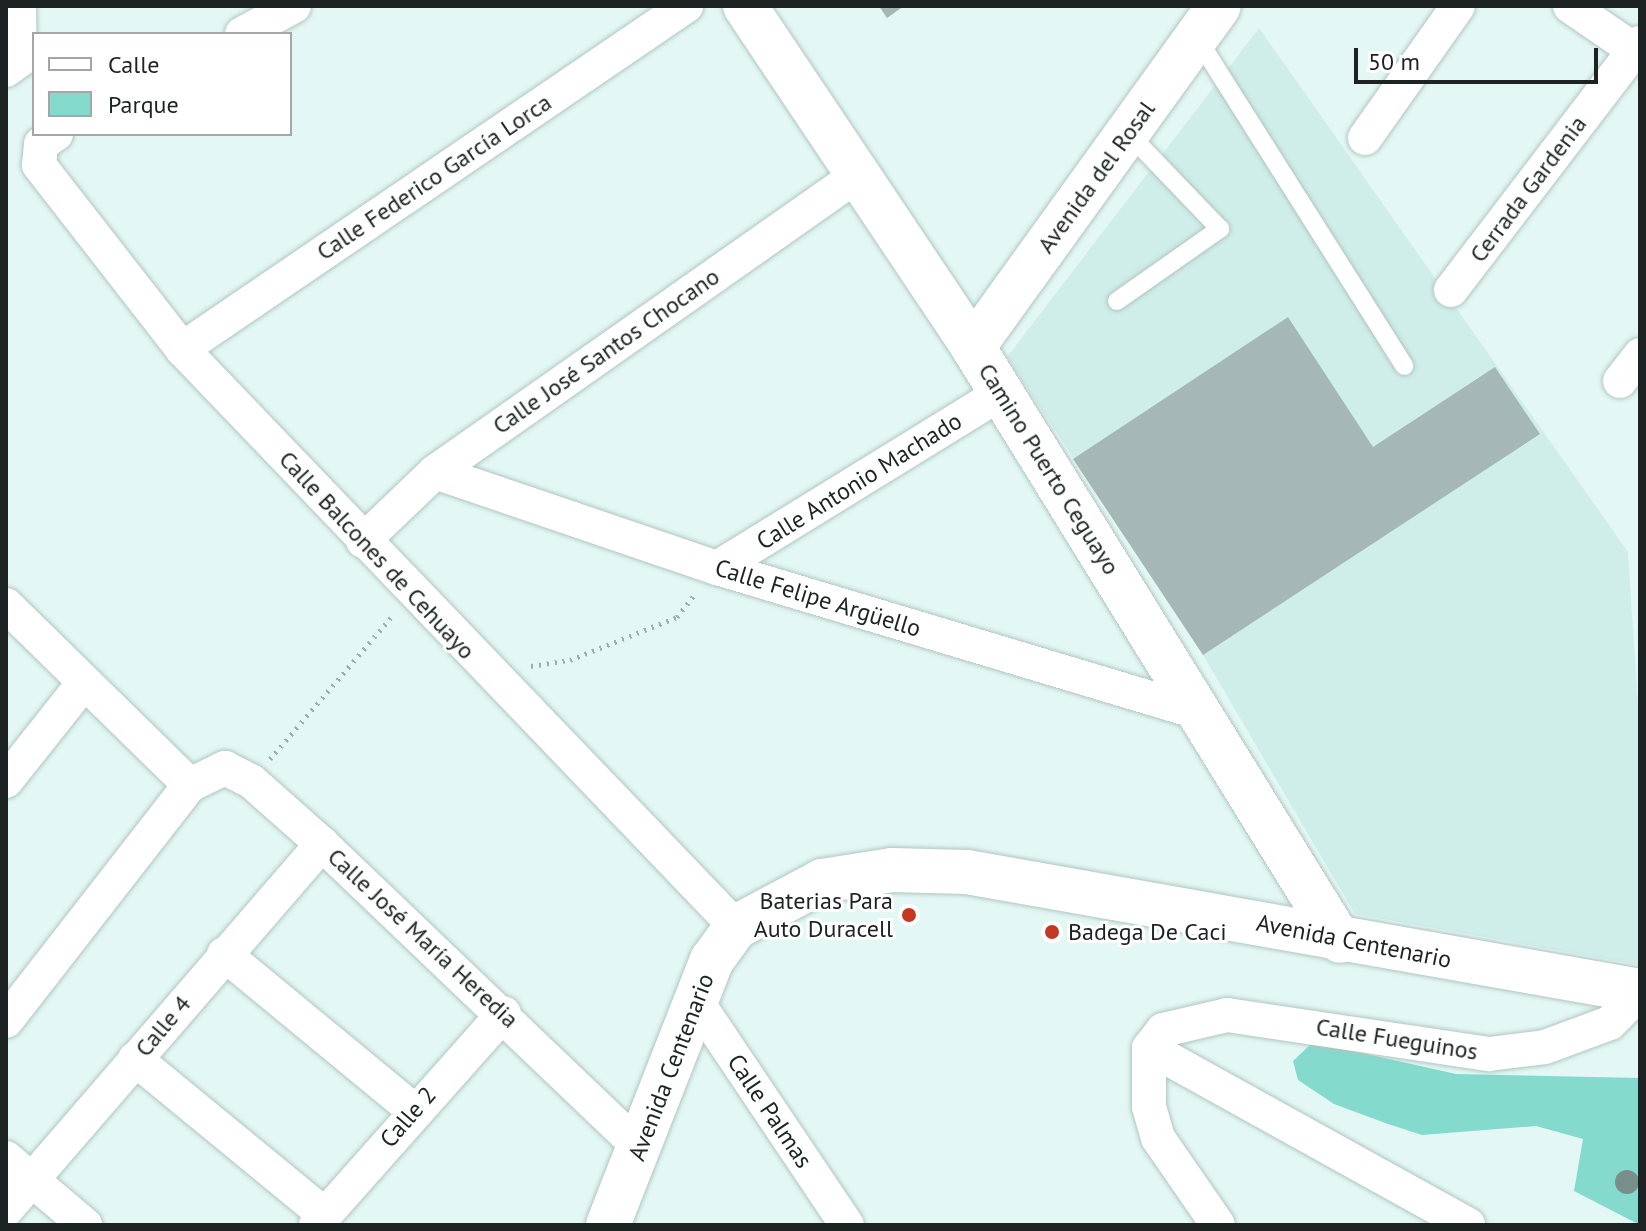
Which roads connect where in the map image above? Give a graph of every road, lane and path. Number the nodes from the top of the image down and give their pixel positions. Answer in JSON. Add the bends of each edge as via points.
{"nodes":[{"id":1,"x":19,"y":6,"type":"edge"},
{"id":2,"x":294,"y":6,"type":"edge"},
{"id":3,"x":686,"y":6,"type":"edge"},
{"id":4,"x":745,"y":6,"type":"edge"},
{"id":5,"x":1458,"y":6,"type":"edge"},
{"id":6,"x":1570,"y":6,"type":"edge"},
{"id":7,"x":1208,"y":22,"type":"edge"},
{"id":8,"x":246,"y":32,"type":"edge"},
{"id":9,"x":1638,"y":49,"type":"edge"},
{"id":10,"x":6,"y":70,"type":"edge"},
{"id":11,"x":1128,"y":133,"type":"junction"},
{"id":12,"x":53,"y":136,"type":"edge"},
{"id":13,"x":1365,"y":138,"type":"dead end"},
{"id":14,"x":859,"y":174,"type":"junction"},
{"id":15,"x":1451,"y":290,"type":"dead end"},
{"id":16,"x":1117,"y":301,"type":"dead end"},
{"id":17,"x":973,"y":347,"type":"junction"},
{"id":18,"x":182,"y":349,"type":"junction"},
{"id":19,"x":1404,"y":366,"type":"dead end"},
{"id":20,"x":1001,"y":393,"type":"junction"},
{"id":21,"x":435,"y":472,"type":"junction"},
{"id":22,"x":363,"y":541,"type":"junction"},
{"id":23,"x":717,"y":568,"type":"junction"},
{"id":24,"x":413,"y":592,"type":"junction"},
{"id":25,"x":6,"y":605,"type":"edge"},
{"id":26,"x":487,"y":672,"type":"junction"},
{"id":27,"x":82,"y":685,"type":"junction"},
{"id":28,"x":1204,"y":714,"type":"junction"},
{"id":29,"x":6,"y":781,"type":"edge"},
{"id":30,"x":251,"y":781,"type":"junction"},
{"id":31,"x":190,"y":785,"type":"junction"},
{"id":32,"x":322,"y":844,"type":"junction"},
{"id":33,"x":736,"y":927,"type":"junction"},
{"id":34,"x":1340,"y":941,"type":"junction"},
{"id":35,"x":224,"y":954,"type":"junction"},
{"id":36,"x":1640,"y":992,"type":"edge"},
{"id":37,"x":693,"y":996,"type":"junction"},
{"id":38,"x":504,"y":1013,"type":"junction"},
{"id":39,"x":6,"y":1021,"type":"edge"},
{"id":40,"x":1149,"y":1048,"type":"junction"},
{"id":41,"x":135,"y":1059,"type":"junction"},
{"id":42,"x":413,"y":1110,"type":"junction"},
{"id":43,"x":639,"y":1147,"type":"junction"},
{"id":44,"x":18,"y":1169,"type":"edge"},
{"id":45,"x":6,"y":1210,"type":"edge"},
{"id":46,"x":321,"y":1220,"type":"edge"},
{"id":47,"x":615,"y":1221,"type":"edge"},
{"id":48,"x":85,"y":1225,"type":"edge"},
{"id":49,"x":847,"y":1225,"type":"edge"},
{"id":50,"x":1218,"y":1225,"type":"edge"},
{"id":51,"x":1468,"y":1225,"type":"edge"}],
"edges":[{"from":1,"to":10,"type":"street","via":[[20,60]]},
{"from":2,"to":8,"type":"street"},
{"from":3,"to":18,"type":"street","name":"Calle Federico García Lorca"},
{"from":4,"to":14,"type":"street","name":"Camino Puerto Ceguayo"},
{"from":5,"to":13,"type":"street"},
{"from":6,"to":9,"type":"street"},
{"from":7,"to":11,"type":"street","name":"Avenida del Rosal"},
{"from":7,"to":19,"type":"lane"},
{"from":9,"to":15,"type":"street","name":"Cerrada Gardenia"},
{"from":11,"to":16,"type":"lane","via":[[1220,229]]},
{"from":11,"to":17,"type":"street","name":"Avenida del Rosal"},
{"from":12,"to":18,"type":"street","name":"Calle Balcones de Cehuayo","via":[[41,144],[39,165]]},
{"from":14,"to":17,"type":"street","name":"Camino Puerto Ceguayo"},
{"from":14,"to":21,"type":"street","name":"Calle José Santos Chocano"},
{"from":17,"to":20,"type":"street","name":"Camino Puerto Ceguayo"},
{"from":18,"to":22,"type":"street","name":"Calle Balcones de Cehuayo"},
{"from":20,"to":23,"type":"street","name":"Calle Antonio Machado"},
{"from":20,"to":28,"type":"street","name":"Camino Puerto Ceguayo"},
{"from":21,"to":22,"type":"street","name":"Calle José Santos Chocano"},
{"from":21,"to":23,"type":"street","name":"Calle Felipe Argüello"},
{"from":22,"to":24,"type":"street","name":"Calle Balcones de Cehuayo"},
{"from":23,"to":26,"type":"path","via":[[677,617],[570,660]]},
{"from":23,"to":28,"type":"street","name":"Calle Felipe Argüello"},
{"from":24,"to":26,"type":"street","name":"Calle Balcones de Cehuayo"},
{"from":24,"to":30,"type":"path"},
{"from":25,"to":27,"type":"street"},
{"from":26,"to":33,"type":"street","name":"Calle Balcones de Cehuayo"},
{"from":27,"to":29,"type":"street"},
{"from":27,"to":31,"type":"street"},
{"from":28,"to":34,"type":"street","name":"Camino Puerto Ceguayo"},
{"from":30,"to":31,"type":"street","name":"Calle José María Heredia","via":[[220,768]]},
{"from":30,"to":32,"type":"street","name":"Calle José María Heredia"},
{"from":31,"to":39,"type":"street"},
{"from":32,"to":35,"type":"street","name":"Calle 4"},
{"from":32,"to":38,"type":"street","name":"Calle José María Heredia"},
{"from":33,"to":34,"type":"street","name":"Avenida Centenario","via":[[822,881],[937,871],[1146,901]]},
{"from":33,"to":37,"type":"street","name":"Avenida Centenario"},
{"from":34,"to":36,"type":"street","name":"Avenida Centenario"},
{"from":35,"to":41,"type":"street","name":"Calle 4"},
{"from":35,"to":42,"type":"street"},
{"from":36,"to":40,"type":"street","name":"Calle Fueguinos","via":[[1610,1023],[1545,1047],[1489,1054],[1227,1015],[1163,1030]]},
{"from":37,"to":43,"type":"street","name":"Avenida Centenario"},
{"from":37,"to":49,"type":"street","name":"Calle Palmas"},
{"from":38,"to":42,"type":"street","name":"Calle 2"},
{"from":38,"to":43,"type":"street","name":"Calle José María Heredia"},
{"from":40,"to":50,"type":"street","via":[[1149,1107],[1158,1138]]},
{"from":40,"to":51,"type":"street"},
{"from":41,"to":44,"type":"street","name":"Calle 4"},
{"from":41,"to":46,"type":"street"},
{"from":42,"to":46,"type":"street","name":"Calle 2"},
{"from":43,"to":47,"type":"street","name":"Avenida Centenario"},
{"from":44,"to":45,"type":"street","name":"Calle 4"},
{"from":44,"to":48,"type":"street"}]}
